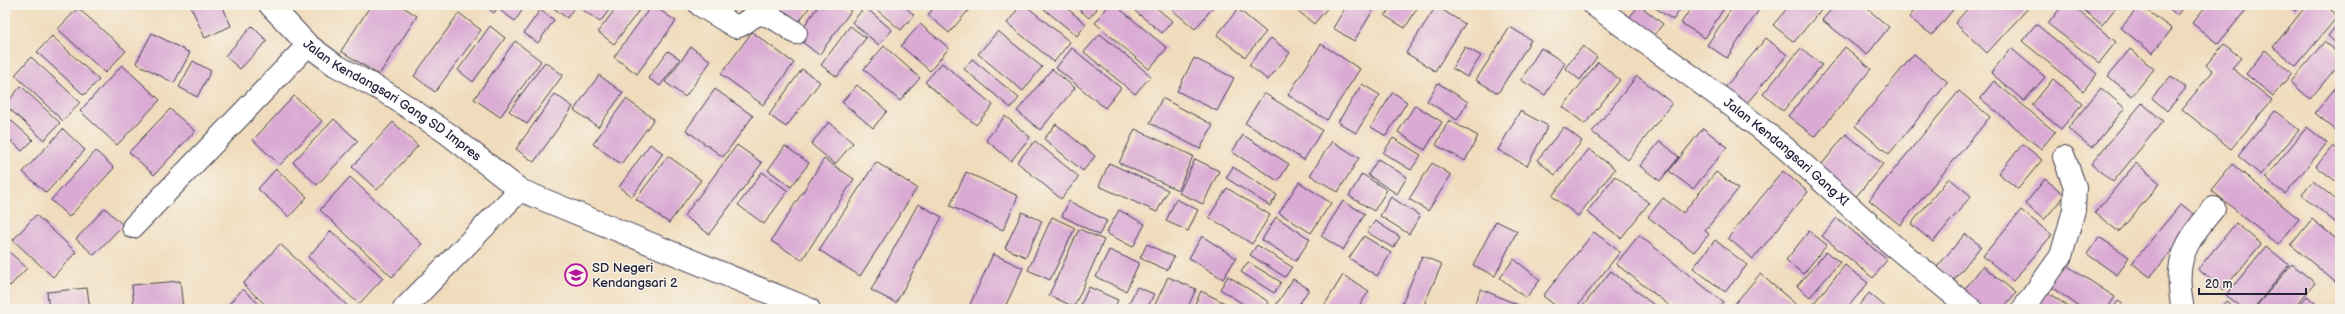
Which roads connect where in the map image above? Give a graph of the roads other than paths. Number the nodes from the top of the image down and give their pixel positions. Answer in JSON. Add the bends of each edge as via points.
{"nodes":[{"id":1,"x":270,"y":5,"type":"edge"},
{"id":2,"x":700,"y":5,"type":"edge"},
{"id":3,"x":1594,"y":5,"type":"edge"},
{"id":4,"x":796,"y":33,"type":"dead end"},
{"id":5,"x":308,"y":45,"type":"junction"},
{"id":6,"x":2064,"y":157,"type":"dead end"},
{"id":7,"x":520,"y":190,"type":"junction"},
{"id":8,"x":2214,"y":208,"type":"dead end"},
{"id":9,"x":133,"y":227,"type":"dead end"},
{"id":10,"x":404,"y":309,"type":"edge"},
{"id":11,"x":810,"y":309,"type":"edge"},
{"id":12,"x":1971,"y":309,"type":"edge"},
{"id":13,"x":2023,"y":309,"type":"edge"},
{"id":14,"x":2183,"y":309,"type":"edge"}],
"edges":[{"from":1,"to":5,"type":"street","name":"Jalan Kendangsari Gang SD Impres"},
{"from":2,"to":4,"type":"street","via":[[736,27],[760,14]]},
{"from":3,"to":12,"type":"street","name":"Jalan Kendangsari Gang XI","via":[[1784,147],[1894,247]]},
{"from":5,"to":7,"type":"street","name":"Jalan Kendangsari Gang SD Impres","via":[[335,65],[385,92],[447,133]]},
{"from":5,"to":9,"type":"street"},
{"from":6,"to":13,"type":"street","via":[[2075,187],[2074,210],[2061,256]]},
{"from":7,"to":10,"type":"street"},
{"from":7,"to":11,"type":"street","name":"Jalan Kendangsari Gang SD Impres"},
{"from":8,"to":14,"type":"street","via":[[2194,232],[2179,266],[2179,289]]}]}
